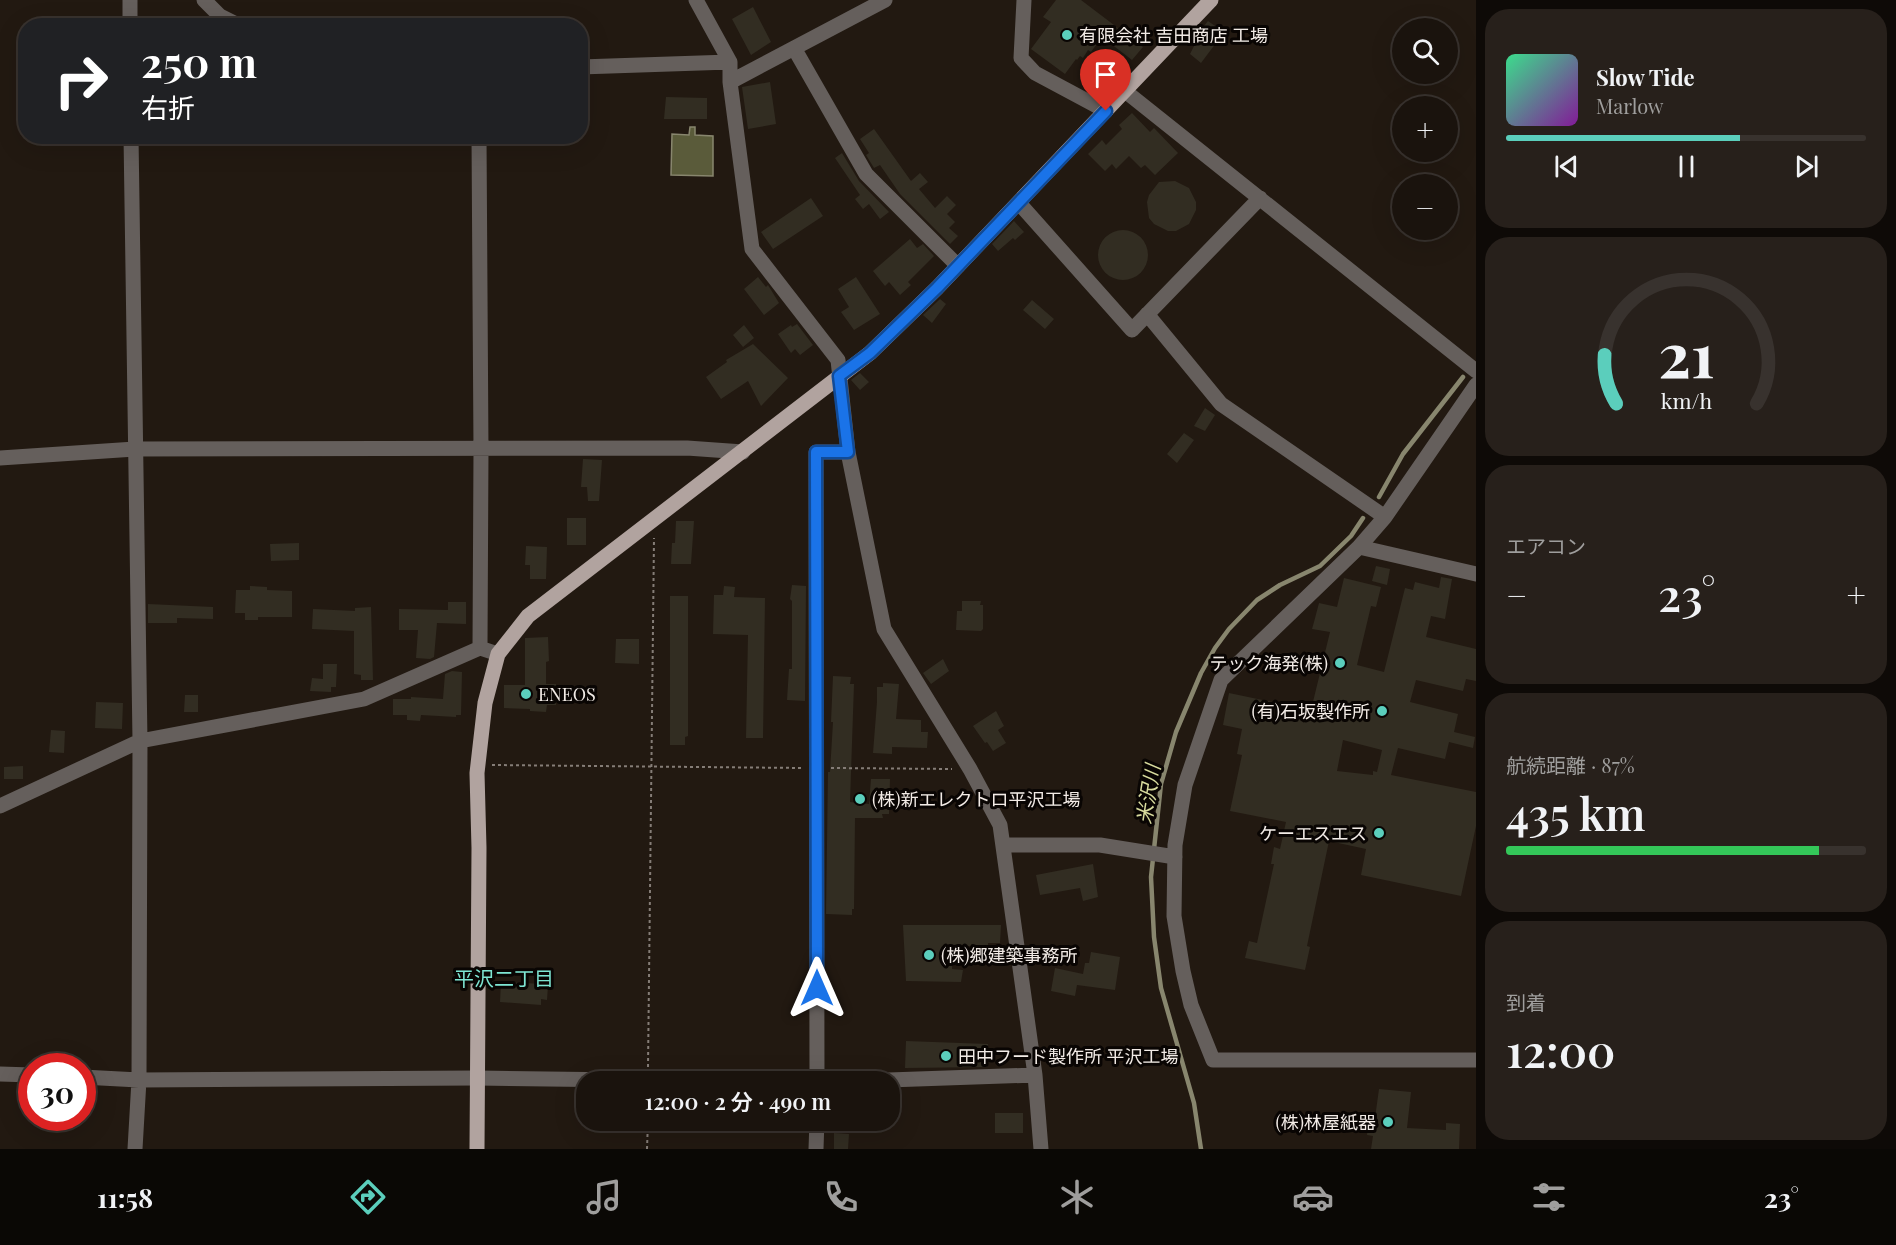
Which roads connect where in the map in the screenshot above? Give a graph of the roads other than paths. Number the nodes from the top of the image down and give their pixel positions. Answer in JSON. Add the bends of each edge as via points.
{"nodes":[{"id":1,"x":130,"y":0,"type":"edge"},
{"id":2,"x":204,"y":0,"type":"edge"},
{"id":3,"x":696,"y":0,"type":"edge"},
{"id":4,"x":885,"y":0,"type":"edge"},
{"id":5,"x":1024,"y":0,"type":"edge"},
{"id":6,"x":1210,"y":0,"type":"edge"},
{"id":7,"x":130,"y":18,"type":"edge"},
{"id":8,"x":224,"y":18,"type":"edge"},
{"id":9,"x":794,"y":48,"type":"junction"},
{"id":10,"x":730,"y":62,"type":"junction"},
{"id":11,"x":588,"y":67,"type":"edge"},
{"id":12,"x":730,"y":82,"type":"junction"},
{"id":13,"x":1125,"y":91,"type":"junction"},
{"id":14,"x":1106,"y":111,"type":"junction"},
{"id":15,"x":132,"y":144,"type":"edge"},
{"id":16,"x":479,"y":144,"type":"edge"},
{"id":17,"x":1260,"y":198,"type":"junction"},
{"id":18,"x":1019,"y":203,"type":"junction"},
{"id":19,"x":958,"y":266,"type":"junction"},
{"id":20,"x":1148,"y":314,"type":"junction"},
{"id":21,"x":1476,"y":371,"type":"edge"},
{"id":22,"x":839,"y":376,"type":"junction"},
{"id":23,"x":1476,"y":385,"type":"edge"},
{"id":24,"x":135,"y":449,"type":"junction"},
{"id":25,"x":481,"y":450,"type":"junction"},
{"id":26,"x":743,"y":452,"type":"junction"},
{"id":27,"x":848,"y":452,"type":"junction"},
{"id":28,"x":0,"y":458,"type":"edge"},
{"id":29,"x":1385,"y":518,"type":"junction"},
{"id":30,"x":1359,"y":547,"type":"junction"},
{"id":31,"x":1476,"y":574,"type":"edge"},
{"id":32,"x":480,"y":648,"type":"junction"},
{"id":33,"x":498,"y":654,"type":"junction"},
{"id":34,"x":140,"y":741,"type":"junction"},
{"id":35,"x":0,"y":806,"type":"edge"},
{"id":36,"x":1003,"y":845,"type":"junction"},
{"id":37,"x":1175,"y":857,"type":"junction"},
{"id":38,"x":1476,"y":1060,"type":"edge"},
{"id":39,"x":817,"y":1071,"type":"edge"},
{"id":40,"x":0,"y":1074,"type":"edge"},
{"id":41,"x":18,"y":1075,"type":"edge"},
{"id":42,"x":1035,"y":1075,"type":"junction"},
{"id":43,"x":96,"y":1078,"type":"edge"},
{"id":44,"x":477,"y":1078,"type":"junction"},
{"id":45,"x":576,"y":1079,"type":"edge"},
{"id":46,"x":139,"y":1080,"type":"junction"},
{"id":47,"x":900,"y":1080,"type":"edge"},
{"id":48,"x":817,"y":1131,"type":"edge"},
{"id":49,"x":135,"y":1149,"type":"edge"},
{"id":50,"x":477,"y":1149,"type":"edge"},
{"id":51,"x":816,"y":1149,"type":"edge"},
{"id":52,"x":1041,"y":1149,"type":"edge"}],
"edges":[{"from":1,"to":7,"type":"street"},
{"from":2,"to":8,"type":"street"},
{"from":3,"to":10,"type":"street"},
{"from":4,"to":9,"type":"street"},
{"from":5,"to":14,"type":"street","via":[[1021,58],[1035,73]]},
{"from":6,"to":13,"type":"main road"},
{"from":9,"to":12,"type":"street"},
{"from":9,"to":19,"type":"street","via":[[866,174]]},
{"from":10,"to":11,"type":"street"},
{"from":10,"to":12,"type":"street"},
{"from":12,"to":22,"type":"street","via":[[752,249],[838,360]]},
{"from":13,"to":14,"type":"main road"},
{"from":13,"to":17,"type":"street"},
{"from":14,"to":18,"type":"main road"},
{"from":15,"to":24,"type":"street"},
{"from":16,"to":25,"type":"street"},
{"from":17,"to":20,"type":"street"},
{"from":17,"to":21,"type":"street"},
{"from":18,"to":19,"type":"main road"},
{"from":18,"to":20,"type":"street","via":[[1132,330]]},
{"from":19,"to":22,"type":"main road","via":[[870,353]]},
{"from":20,"to":29,"type":"street","via":[[1221,404]]},
{"from":22,"to":26,"type":"main road"},
{"from":22,"to":27,"type":"street"},
{"from":23,"to":29,"type":"street"},
{"from":24,"to":25,"type":"street"},
{"from":24,"to":28,"type":"street"},
{"from":24,"to":34,"type":"street"},
{"from":25,"to":26,"type":"street","via":[[687,448]]},
{"from":25,"to":32,"type":"street"},
{"from":26,"to":33,"type":"main road","via":[[528,616]]},
{"from":27,"to":36,"type":"street","via":[[884,629],[970,769],[1000,825]]},
{"from":27,"to":39,"type":"street","via":[[816,452]]},
{"from":29,"to":30,"type":"street"},
{"from":30,"to":31,"type":"street"},
{"from":30,"to":37,"type":"street","via":[[1221,680],[1185,785]]},
{"from":32,"to":33,"type":"street"},
{"from":32,"to":34,"type":"street","via":[[364,699]]},
{"from":33,"to":44,"type":"main road","via":[[485,703],[478,765]]},
{"from":34,"to":35,"type":"street"},
{"from":34,"to":46,"type":"street"},
{"from":36,"to":37,"type":"street","via":[[1100,845]]},
{"from":36,"to":42,"type":"street"},
{"from":37,"to":38,"type":"street","via":[[1174,916],[1183,972],[1191,1005],[1213,1060]]},
{"from":40,"to":41,"type":"street"},
{"from":42,"to":47,"type":"street"},
{"from":42,"to":52,"type":"street"},
{"from":43,"to":46,"type":"street"},
{"from":44,"to":45,"type":"street"},
{"from":44,"to":46,"type":"street"},
{"from":44,"to":50,"type":"main road"},
{"from":46,"to":49,"type":"street"},
{"from":48,"to":51,"type":"street"}]}
